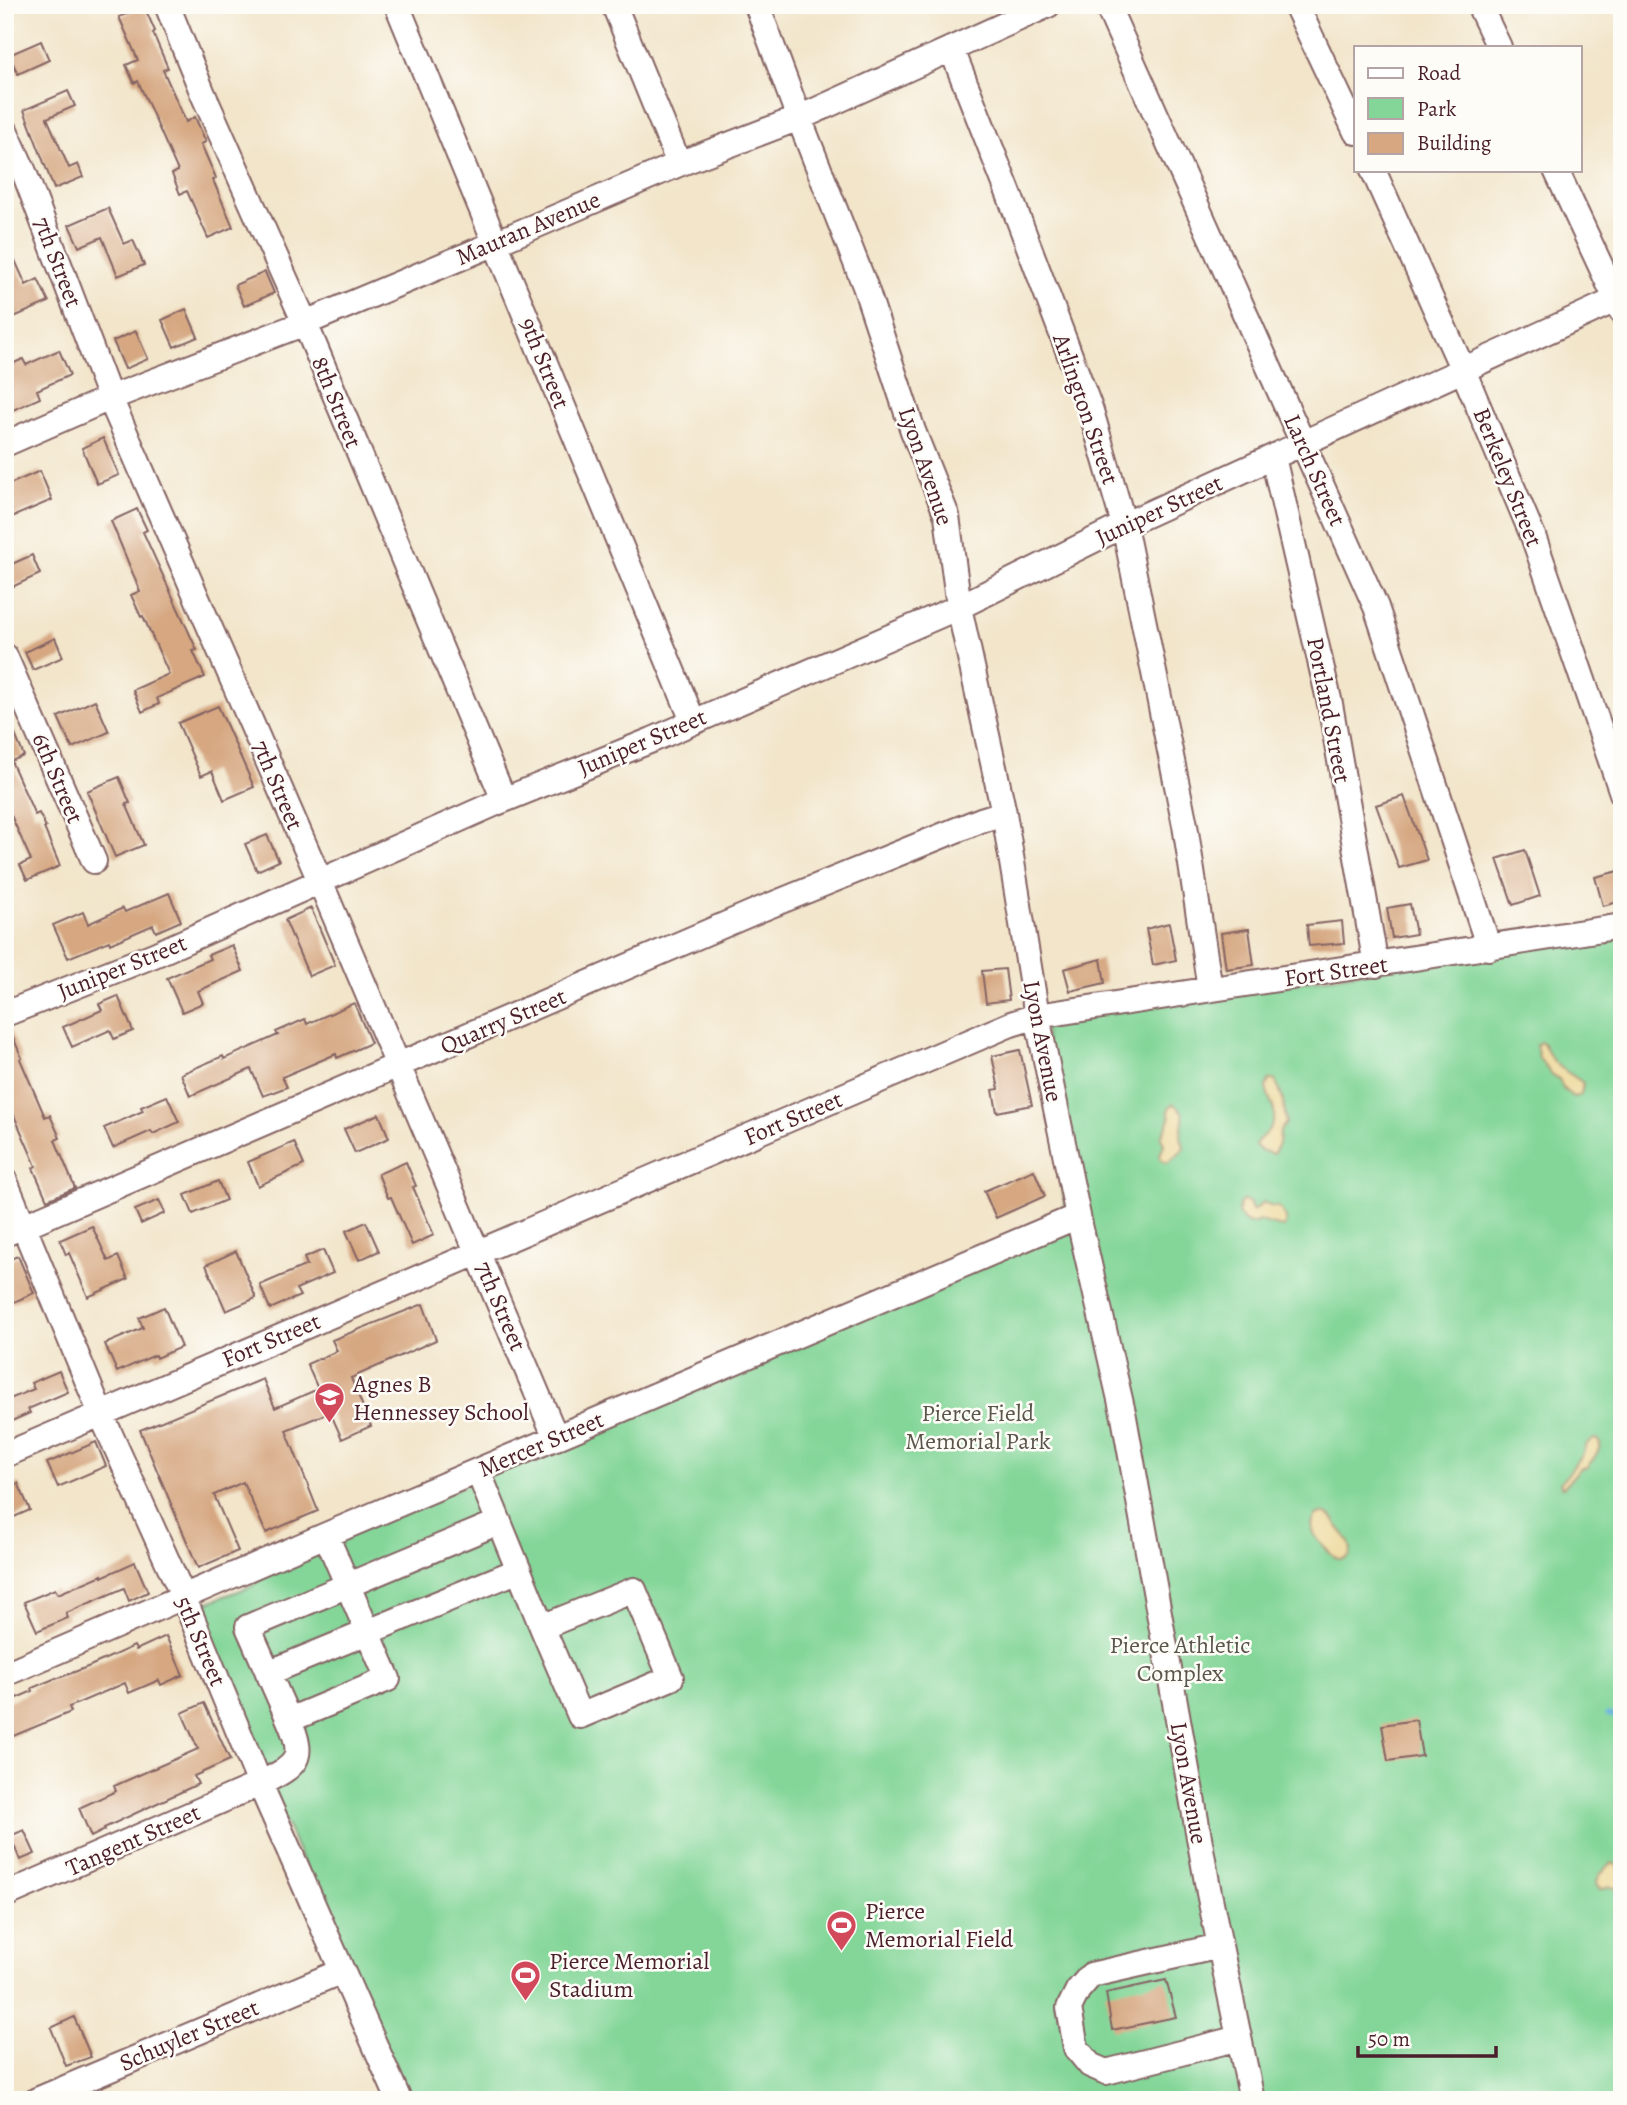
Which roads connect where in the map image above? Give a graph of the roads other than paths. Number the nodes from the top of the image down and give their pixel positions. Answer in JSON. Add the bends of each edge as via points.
{"nodes":[{"id":1,"x":167,"y":5,"type":"edge"},
{"id":2,"x":397,"y":5,"type":"edge"},
{"id":3,"x":614,"y":5,"type":"edge"},
{"id":4,"x":757,"y":5,"type":"edge"},
{"id":5,"x":1048,"y":5,"type":"edge"},
{"id":6,"x":1107,"y":5,"type":"edge"},
{"id":7,"x":1479,"y":5,"type":"edge"},
{"id":8,"x":1298,"y":6,"type":"edge"},
{"id":9,"x":1014,"y":12,"type":"edge"},
{"id":10,"x":1499,"y":46,"type":"edge"},
{"id":11,"x":952,"y":50,"type":"junction"},
{"id":12,"x":799,"y":118,"type":"junction"},
{"id":13,"x":1354,"y":128,"type":"edge"},
{"id":14,"x":5,"y":130,"type":"edge"},
{"id":15,"x":679,"y":163,"type":"junction"},
{"id":16,"x":1374,"y":172,"type":"edge"},
{"id":17,"x":1557,"y":172,"type":"edge"},
{"id":18,"x":496,"y":242,"type":"junction"},
{"id":19,"x":1620,"y":303,"type":"edge"},
{"id":20,"x":305,"y":323,"type":"junction"},
{"id":21,"x":1463,"y":370,"type":"junction"},
{"id":22,"x":110,"y":398,"type":"junction"},
{"id":23,"x":1303,"y":443,"type":"junction"},
{"id":24,"x":5,"y":444,"type":"edge"},
{"id":25,"x":1273,"y":457,"type":"junction"},
{"id":26,"x":1124,"y":525,"type":"junction"},
{"id":27,"x":958,"y":607,"type":"junction"},
{"id":28,"x":5,"y":656,"type":"edge"},
{"id":29,"x":692,"y":721,"type":"junction"},
{"id":30,"x":1622,"y":793,"type":"edge"},
{"id":31,"x":504,"y":800,"type":"junction"},
{"id":32,"x":1003,"y":813,"type":"junction"},
{"id":33,"x":94,"y":861,"type":"dead end"},
{"id":34,"x":319,"y":881,"type":"junction"},
{"id":35,"x":1622,"y":926,"type":"edge"},
{"id":36,"x":1489,"y":948,"type":"junction"},
{"id":37,"x":1376,"y":965,"type":"junction"},
{"id":38,"x":1210,"y":989,"type":"junction"},
{"id":39,"x":5,"y":1014,"type":"edge"},
{"id":40,"x":1037,"y":1016,"type":"junction"},
{"id":41,"x":398,"y":1066,"type":"junction"},
{"id":42,"x":5,"y":1181,"type":"edge"},
{"id":43,"x":1078,"y":1216,"type":"junction"},
{"id":44,"x":15,"y":1230,"type":"edge"},
{"id":45,"x":479,"y":1253,"type":"junction"},
{"id":46,"x":101,"y":1414,"type":"junction"},
{"id":47,"x":556,"y":1437,"type":"junction"},
{"id":48,"x":5,"y":1455,"type":"edge"},
{"id":49,"x":478,"y":1471,"type":"junction"},
{"id":50,"x":499,"y":1522,"type":"junction"},
{"id":51,"x":326,"y":1535,"type":"junction"},
{"id":52,"x":519,"y":1570,"type":"junction"},
{"id":53,"x":348,"y":1586,"type":"junction"},
{"id":54,"x":183,"y":1596,"type":"junction"},
{"id":55,"x":542,"y":1628,"type":"junction"},
{"id":56,"x":368,"y":1632,"type":"junction"},
{"id":57,"x":268,"y":1673,"type":"junction"},
{"id":58,"x":5,"y":1674,"type":"edge"},
{"id":59,"x":289,"y":1720,"type":"junction"},
{"id":60,"x":260,"y":1784,"type":"junction"},
{"id":61,"x":5,"y":1895,"type":"edge"},
{"id":62,"x":1220,"y":1945,"type":"junction"},
{"id":63,"x":341,"y":1971,"type":"junction"},
{"id":64,"x":1239,"y":2038,"type":"junction"},
{"id":65,"x":37,"y":2100,"type":"edge"},
{"id":66,"x":399,"y":2100,"type":"edge"},
{"id":67,"x":1252,"y":2100,"type":"edge"}],
"edges":[{"from":1,"to":20,"type":"street","name":"8th Street"},
{"from":2,"to":18,"type":"street","name":"9th Street"},
{"from":3,"to":15,"type":"street"},
{"from":4,"to":12,"type":"street","name":"Lyon Avenue"},
{"from":5,"to":9,"type":"street","name":"Mauran Avenue"},
{"from":6,"to":23,"type":"street","name":"Larch Street"},
{"from":7,"to":10,"type":"street"},
{"from":8,"to":13,"type":"street"},
{"from":9,"to":11,"type":"street","name":"Mauran Avenue"},
{"from":11,"to":12,"type":"street","name":"Mauran Avenue"},
{"from":11,"to":26,"type":"street","name":"Arlington Street","via":[[1091,411]]},
{"from":12,"to":15,"type":"street","name":"Mauran Avenue"},
{"from":12,"to":27,"type":"street","name":"Lyon Avenue","via":[[947,516]]},
{"from":14,"to":22,"type":"street","name":"7th Street"},
{"from":15,"to":18,"type":"street","name":"Mauran Avenue"},
{"from":16,"to":21,"type":"street","name":"Berkeley Street"},
{"from":17,"to":19,"type":"street"},
{"from":18,"to":20,"type":"street","name":"Mauran Avenue"},
{"from":18,"to":29,"type":"street","name":"9th Street"},
{"from":19,"to":21,"type":"street"},
{"from":20,"to":22,"type":"street","name":"Mauran Avenue"},
{"from":20,"to":31,"type":"street","name":"8th Street"},
{"from":21,"to":23,"type":"street"},
{"from":21,"to":30,"type":"street","name":"Berkeley Street","via":[[1533,536]]},
{"from":22,"to":24,"type":"street","name":"Mauran Avenue"},
{"from":22,"to":34,"type":"street","name":"7th Street"},
{"from":23,"to":25,"type":"street","name":"Juniper Street"},
{"from":23,"to":36,"type":"street","name":"Larch Street","via":[[1376,607]]},
{"from":25,"to":26,"type":"street","name":"Juniper Street"},
{"from":25,"to":37,"type":"street","name":"Portland Street","via":[[1330,704]]},
{"from":26,"to":27,"type":"street","name":"Juniper Street"},
{"from":26,"to":38,"type":"street","name":"Arlington Street","via":[[1185,825]]},
{"from":27,"to":29,"type":"street","name":"Juniper Street"},
{"from":27,"to":32,"type":"street","name":"Lyon Avenue"},
{"from":28,"to":33,"type":"street","name":"6th Street"},
{"from":29,"to":31,"type":"street","name":"Juniper Street"},
{"from":31,"to":34,"type":"street","name":"Juniper Street"},
{"from":32,"to":40,"type":"street","name":"Lyon Avenue"},
{"from":32,"to":41,"type":"street","name":"Quarry Street","via":[[759,911]]},
{"from":34,"to":39,"type":"street","name":"Juniper Street","via":[[154,955]]},
{"from":34,"to":41,"type":"street","name":"7th Street"},
{"from":35,"to":36,"type":"street","name":"Fort Street"},
{"from":36,"to":37,"type":"street","name":"Fort Street"},
{"from":37,"to":38,"type":"street","name":"Fort Street"},
{"from":38,"to":40,"type":"street","name":"Fort Street"},
{"from":40,"to":43,"type":"street","name":"Lyon Avenue"},
{"from":40,"to":45,"type":"street","name":"Fort Street"},
{"from":41,"to":44,"type":"street","name":"Quarry Street"},
{"from":41,"to":45,"type":"street","name":"7th Street"},
{"from":42,"to":44,"type":"street","name":"5th Street"},
{"from":43,"to":47,"type":"street","name":"Mercer Street"},
{"from":43,"to":62,"type":"street","name":"Lyon Avenue","via":[[1124,1417]]},
{"from":44,"to":46,"type":"street","name":"5th Street"},
{"from":45,"to":46,"type":"street","name":"Fort Street"},
{"from":45,"to":47,"type":"street","name":"7th Street"},
{"from":46,"to":48,"type":"street","name":"Fort Street"},
{"from":46,"to":54,"type":"street","name":"5th Street"},
{"from":47,"to":49,"type":"street","name":"Mercer Street"},
{"from":49,"to":50,"type":"street"},
{"from":49,"to":51,"type":"street","name":"Mercer Street"},
{"from":50,"to":52,"type":"street"},
{"from":50,"to":53,"type":"street"},
{"from":51,"to":53,"type":"street"},
{"from":51,"to":54,"type":"street","name":"Mercer Street"},
{"from":52,"to":55,"type":"street"},
{"from":52,"to":56,"type":"street"},
{"from":53,"to":56,"type":"street"},
{"from":53,"to":57,"type":"street","name":"Tangent Street","via":[[248,1627]]},
{"from":54,"to":58,"type":"street","name":"Mercer Street"},
{"from":54,"to":60,"type":"street","name":"5th Street"},
{"from":55,"to":55,"type":"street","via":[[634,1590],[671,1678],[580,1716]]},
{"from":56,"to":57,"type":"street"},
{"from":56,"to":59,"type":"street","via":[[388,1679]]},
{"from":57,"to":59,"type":"street","name":"Tangent Street"},
{"from":59,"to":60,"type":"street","name":"Tangent Street","via":[[299,1744],[294,1762]]},
{"from":60,"to":61,"type":"street","name":"Tangent Street"},
{"from":60,"to":63,"type":"street","name":"5th Street"},
{"from":62,"to":64,"type":"street","name":"Lyon Avenue"},
{"from":62,"to":64,"type":"street","via":[[1091,1975],[1069,2008],[1076,2048],[1090,2065],[1106,2072]]},
{"from":63,"to":65,"type":"street","name":"Schuyler Street"},
{"from":63,"to":66,"type":"street","name":"5th Street"},
{"from":64,"to":67,"type":"street","name":"Lyon Avenue"}]}
